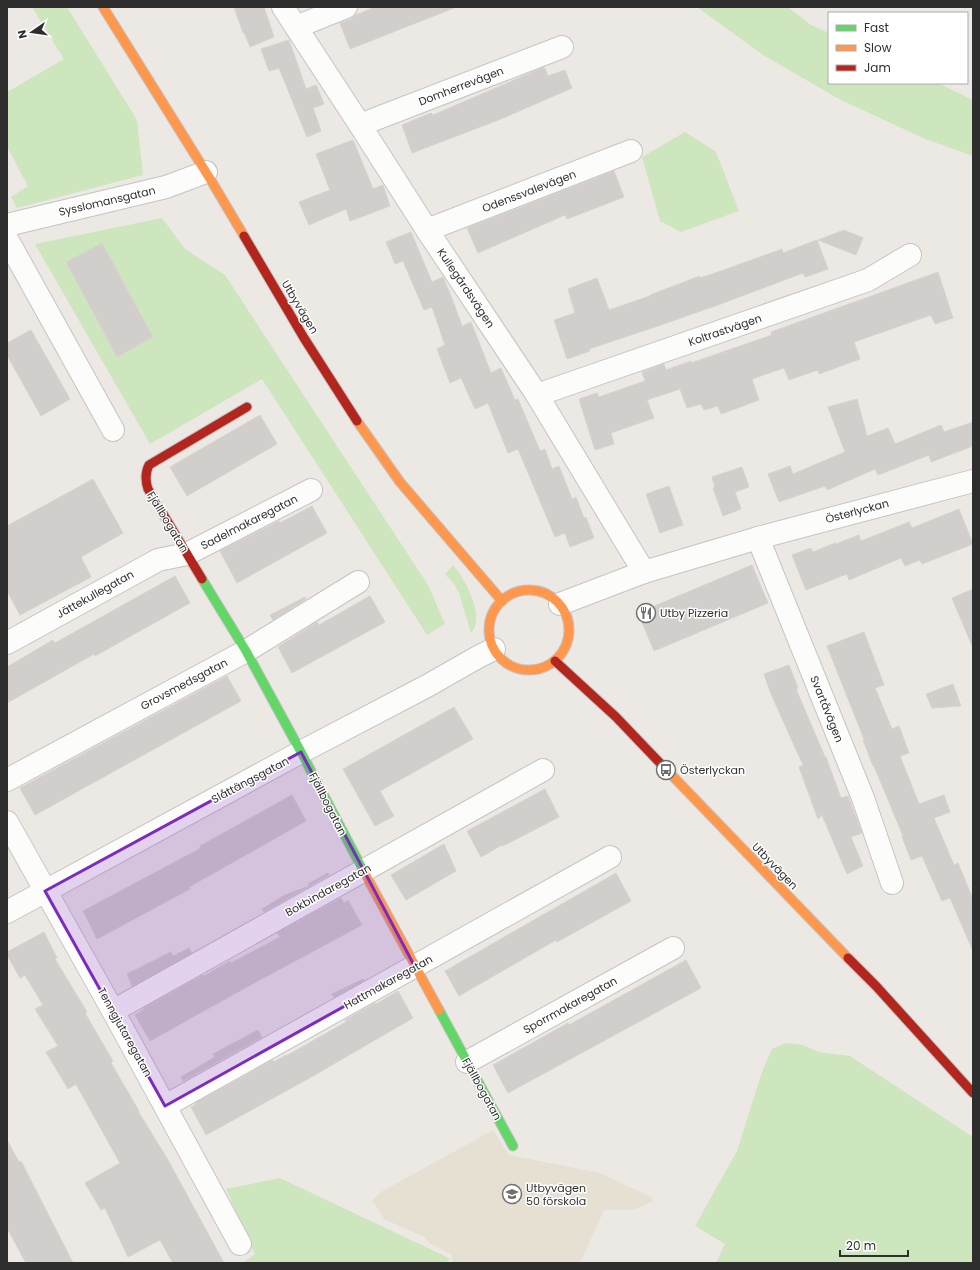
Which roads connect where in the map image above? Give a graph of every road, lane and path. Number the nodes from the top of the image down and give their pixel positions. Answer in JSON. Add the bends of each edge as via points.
{"nodes":[{"id":1,"x":103,"y":7,"type":"edge"},
{"id":2,"x":283,"y":7,"type":"edge"},
{"id":3,"x":346,"y":7,"type":"edge"},
{"id":4,"x":296,"y":27,"type":"junction"},
{"id":5,"x":562,"y":47,"type":"dead end"},
{"id":6,"x":360,"y":125,"type":"junction"},
{"id":7,"x":631,"y":151,"type":"dead end"},
{"id":8,"x":206,"y":172,"type":"junction"},
{"id":9,"x":7,"y":225,"type":"edge"},
{"id":10,"x":427,"y":230,"type":"junction"},
{"id":11,"x":7,"y":239,"type":"edge"},
{"id":12,"x":910,"y":255,"type":"dead end"},
{"id":13,"x":537,"y":395,"type":"junction"},
{"id":14,"x":247,"y":407,"type":"dead end"},
{"id":15,"x":113,"y":430,"type":"dead end"},
{"id":16,"x":973,"y":481,"type":"edge"},
{"id":17,"x":311,"y":490,"type":"dead end"},
{"id":18,"x":758,"y":538,"type":"junction"},
{"id":19,"x":187,"y":554,"type":"junction"},
{"id":20,"x":644,"y":572,"type":"junction"},
{"id":21,"x":358,"y":582,"type":"dead end"},
{"id":22,"x":502,"y":601,"type":"junction"},
{"id":23,"x":560,"y":604,"type":"junction"},
{"id":24,"x":7,"y":643,"type":"edge"},
{"id":25,"x":494,"y":649,"type":"junction"},
{"id":26,"x":246,"y":651,"type":"junction"},
{"id":27,"x":555,"y":661,"type":"junction"},
{"id":28,"x":301,"y":752,"type":"junction"},
{"id":29,"x":543,"y":770,"type":"dead end"},
{"id":30,"x":7,"y":780,"type":"edge"},
{"id":31,"x":7,"y":822,"type":"edge"},
{"id":32,"x":610,"y":857,"type":"dead end"},
{"id":33,"x":362,"y":870,"type":"junction"},
{"id":34,"x":892,"y":882,"type":"dead end"},
{"id":35,"x":45,"y":891,"type":"junction"},
{"id":36,"x":7,"y":912,"type":"edge"},
{"id":37,"x":674,"y":948,"type":"dead end"},
{"id":38,"x":415,"y":967,"type":"junction"},
{"id":39,"x":113,"y":1011,"type":"junction"},
{"id":40,"x":467,"y":1062,"type":"junction"},
{"id":41,"x":973,"y":1093,"type":"edge"},
{"id":42,"x":165,"y":1106,"type":"junction"},
{"id":43,"x":513,"y":1146,"type":"dead end"},
{"id":44,"x":240,"y":1244,"type":"dead end"}],
"edges":[{"from":1,"to":8,"type":"street","name":"Utbyvägen"},
{"from":2,"to":4,"type":"street","name":"Kullegårdsvägen"},
{"from":3,"to":4,"type":"street"},
{"from":4,"to":6,"type":"street","name":"Kullegårdsvägen"},
{"from":5,"to":6,"type":"street","name":"Domherrevägen"},
{"from":6,"to":10,"type":"street","name":"Kullegårdsvägen"},
{"from":7,"to":10,"type":"street","name":"Odenssvalevägen"},
{"from":8,"to":9,"type":"street","name":"Sysslomansgatan","via":[[166,187]]},
{"from":8,"to":22,"type":"street","name":"Utbyvägen","via":[[351,414],[400,482]]},
{"from":10,"to":13,"type":"street","name":"Kullegårdsvägen"},
{"from":11,"to":15,"type":"street"},
{"from":12,"to":13,"type":"street","name":"Koltrastvägen","via":[[868,280]]},
{"from":13,"to":20,"type":"street","name":"Kullegårdsvägen"},
{"from":14,"to":19,"type":"street","name":"Fjällbogatan","via":[[149,465],[146,470],[148,489]]},
{"from":16,"to":18,"type":"street","name":"Österlyckan"},
{"from":17,"to":19,"type":"street","name":"Sadelmakaregatan"},
{"from":18,"to":20,"type":"street","name":"Österlyckan"},
{"from":18,"to":34,"type":"street","name":"Svartåvägen","via":[[863,798]]},
{"from":19,"to":24,"type":"street","name":"Jättekullegatan","via":[[158,560]]},
{"from":19,"to":26,"type":"street","name":"Fjällbogatan"},
{"from":20,"to":23,"type":"street","name":"Österlyckan"},
{"from":21,"to":26,"type":"street","name":"Grovsmedsgatan"},
{"from":22,"to":23,"type":"street","via":[[518,592],[536,590]]},
{"from":22,"to":25,"type":"street","via":[[493,613],[489,628]]},
{"from":23,"to":27,"type":"street","via":[[565,611],[569,629],[566,646]]},
{"from":25,"to":27,"type":"street","via":[[506,662],[522,669],[539,669]]},
{"from":25,"to":28,"type":"street","name":"Slåttängsgatan"},
{"from":26,"to":28,"type":"street","name":"Fjällbogatan"},
{"from":26,"to":30,"type":"street","name":"Grovsmedsgatan"},
{"from":27,"to":41,"type":"street","name":"Utbyvägen","via":[[616,717],[876,986]]},
{"from":28,"to":33,"type":"street","name":"Fjällbogatan"},
{"from":28,"to":35,"type":"street","name":"Slåttängsgatan"},
{"from":29,"to":33,"type":"street","name":"Bokbindaregatan"},
{"from":31,"to":35,"type":"street","name":"Tenngjutaregatan"},
{"from":32,"to":38,"type":"street","name":"Hattmakaregatan"},
{"from":33,"to":38,"type":"street","name":"Fjällbogatan"},
{"from":33,"to":39,"type":"street","name":"Bokbindaregatan"},
{"from":35,"to":36,"type":"street","name":"Slåttängsgatan"},
{"from":35,"to":39,"type":"street","name":"Tenngjutaregatan"},
{"from":37,"to":40,"type":"street","name":"Sporrmakaregatan"},
{"from":38,"to":40,"type":"street","name":"Fjällbogatan"},
{"from":38,"to":42,"type":"street","name":"Hattmakaregatan"},
{"from":39,"to":42,"type":"street","name":"Tenngjutaregatan"},
{"from":40,"to":43,"type":"street","name":"Fjällbogatan"},
{"from":42,"to":44,"type":"street","name":"Tenngjutaregatan"}]}
